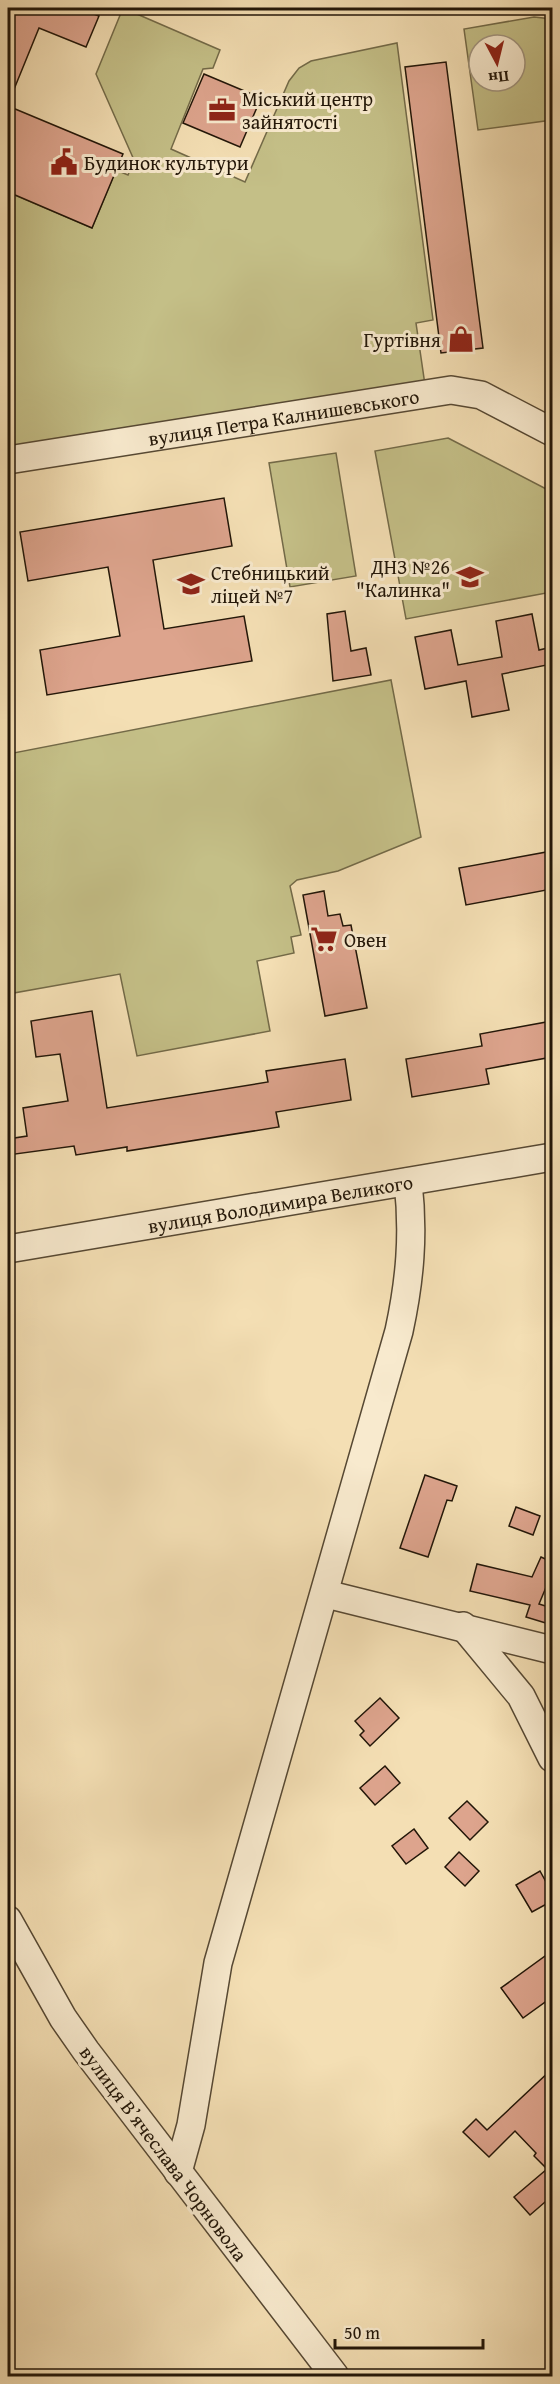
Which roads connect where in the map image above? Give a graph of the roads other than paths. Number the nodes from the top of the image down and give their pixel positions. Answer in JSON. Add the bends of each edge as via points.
{"nodes":[{"id":1,"x":552,"y":432,"type":"edge"},
{"id":2,"x":8,"y":460,"type":"edge"},
{"id":3,"x":552,"y":1157,"type":"edge"},
{"id":4,"x":408,"y":1182,"type":"junction"},
{"id":5,"x":8,"y":1250,"type":"edge"},
{"id":6,"x":326,"y":1594,"type":"junction"},
{"id":7,"x":463,"y":1626,"type":"junction"},
{"id":8,"x":552,"y":1650,"type":"edge"},
{"id":9,"x":552,"y":1758,"type":"edge"},
{"id":10,"x":8,"y":1920,"type":"edge"},
{"id":11,"x":178,"y":2172,"type":"junction"},
{"id":12,"x":335,"y":2376,"type":"edge"}],
"edges":[{"from":1,"to":2,"type":"street","name":"вулиця Петра Калнишевського","via":[[482,395],[451,390]]},
{"from":3,"to":4,"type":"street","name":"вулиця Володимира Великого"},
{"from":4,"to":5,"type":"street","name":"вулиця Володимира Великого"},
{"from":4,"to":6,"type":"street","via":[[413,1224],[410,1284]]},
{"from":6,"to":7,"type":"street"},
{"from":6,"to":11,"type":"street","via":[[218,1963],[191,2125]]},
{"from":7,"to":8,"type":"street"},
{"from":7,"to":9,"type":"street","via":[[521,1696]]},
{"from":10,"to":11,"type":"street","name":"вулиця Вʼячеслава Чорновола","via":[[63,2018]]},
{"from":11,"to":12,"type":"street","name":"вулиця Вʼячеслава Чорновола"}]}
